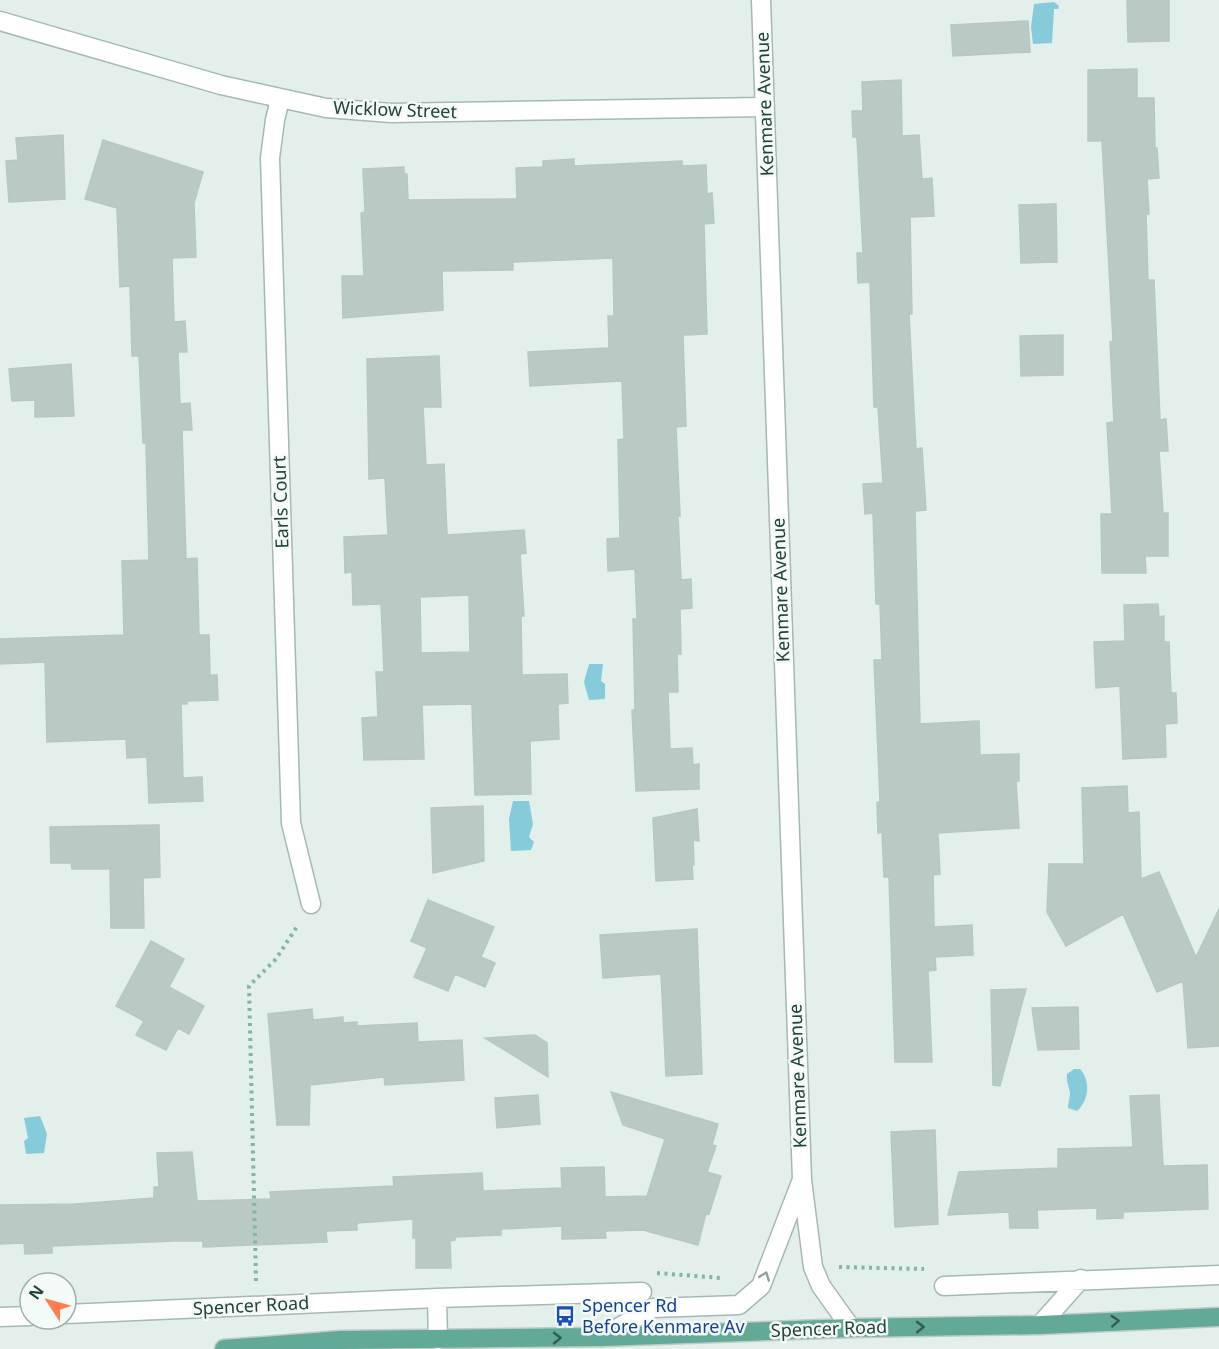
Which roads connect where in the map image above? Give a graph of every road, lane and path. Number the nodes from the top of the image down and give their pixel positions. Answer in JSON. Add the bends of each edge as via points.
{"nodes":[{"id":1,"x":761,"y":0,"type":"edge"},
{"id":2,"x":0,"y":21,"type":"edge"},
{"id":3,"x":280,"y":99,"type":"junction"},
{"id":4,"x":764,"y":107,"type":"junction"},
{"id":5,"x":311,"y":904,"type":"joint"},
{"id":6,"x":802,"y":1180,"type":"junction"},
{"id":7,"x":1219,"y":1275,"type":"edge"},
{"id":8,"x":1081,"y":1279,"type":"junction"},
{"id":9,"x":944,"y":1286,"type":"dead end"},
{"id":10,"x":256,"y":1288,"type":"dead end"},
{"id":11,"x":642,"y":1292,"type":"dead end"},
{"id":12,"x":436,"y":1298,"type":"junction"},
{"id":13,"x":78,"y":1313,"type":"edge"},
{"id":14,"x":18,"y":1316,"type":"edge"},
{"id":15,"x":0,"y":1317,"type":"edge"},
{"id":16,"x":1219,"y":1317,"type":"edge"},
{"id":17,"x":1040,"y":1325,"type":"junction"},
{"id":18,"x":851,"y":1328,"type":"junction"},
{"id":19,"x":602,"y":1337,"type":"junction"},
{"id":20,"x":438,"y":1345,"type":"edge"},
{"id":21,"x":224,"y":1349,"type":"edge"}],
"edges":[{"from":1,"to":4,"type":"street","name":"Kenmare Avenue"},
{"from":2,"to":3,"type":"street","name":"Wicklow Street"},
{"from":3,"to":4,"type":"street","name":"Wicklow Street","via":[[387,113]]},
{"from":3,"to":5,"type":"street","name":"Earls Court","via":[[270,158],[291,823]]},
{"from":4,"to":6,"type":"street","name":"Kenmare Avenue"},
{"from":5,"to":10,"type":"path","via":[[276,959],[249,987]]},
{"from":6,"to":18,"type":"street","name":"Kenmare Avenue","via":[[813,1267],[821,1286]]},
{"from":19,"to":6,"type":"street","name":"Kenmare Avenue","one_way":true,"via":[[653,1308],[739,1305],[761,1286]]},
{"from":7,"to":8,"type":"street"},
{"from":8,"to":9,"type":"street"},
{"from":8,"to":17,"type":"street"},
{"from":11,"to":12,"type":"street","name":"Spencer Road"},
{"from":12,"to":13,"type":"street","name":"Spencer Road"},
{"from":12,"to":20,"type":"street"},
{"from":14,"to":15,"type":"street"},
{"from":17,"to":16,"type":"main road","name":"Spencer Road","one_way":true},
{"from":18,"to":17,"type":"main road","name":"Spencer Road","one_way":true},
{"from":18,"to":19,"type":"main road","name":"Spencer Road"},
{"from":20,"to":19,"type":"main road","name":"Spencer Road","one_way":true},
{"from":20,"to":21,"type":"main road","name":"Spencer Road","via":[[341,1340]]}]}
